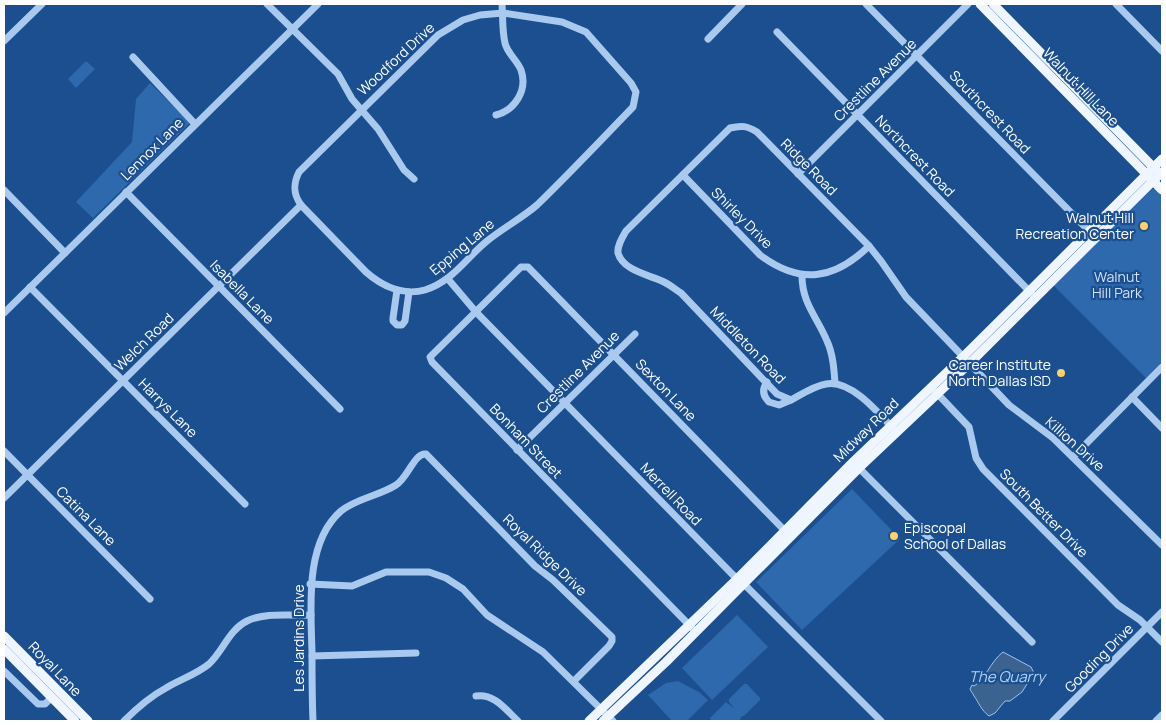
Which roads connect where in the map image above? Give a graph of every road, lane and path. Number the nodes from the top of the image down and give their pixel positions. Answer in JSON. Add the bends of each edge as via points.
{"nodes":[{"id":1,"x":42,"y":4,"type":"edge"},
{"id":2,"x":267,"y":4,"type":"edge"},
{"id":3,"x":318,"y":4,"type":"edge"},
{"id":4,"x":502,"y":4,"type":"edge"},
{"id":5,"x":742,"y":4,"type":"edge"},
{"id":6,"x":866,"y":4,"type":"edge"},
{"id":7,"x":968,"y":4,"type":"edge"},
{"id":8,"x":980,"y":4,"type":"edge"},
{"id":9,"x":993,"y":4,"type":"edge"},
{"id":10,"x":1116,"y":4,"type":"edge"},
{"id":11,"x":503,"y":13,"type":"junction"},
{"id":12,"x":292,"y":29,"type":"junction"},
{"id":13,"x":777,"y":32,"type":"dead end"},
{"id":14,"x":708,"y":39,"type":"dead end"},
{"id":15,"x":4,"y":41,"type":"edge"},
{"id":16,"x":1162,"y":51,"type":"edge"},
{"id":17,"x":917,"y":55,"type":"junction"},
{"id":18,"x":133,"y":57,"type":"dead end"},
{"id":19,"x":1083,"y":101,"type":"junction"},
{"id":20,"x":361,"y":110,"type":"junction"},
{"id":21,"x":628,"y":112,"type":"joint"},
{"id":22,"x":496,"y":115,"type":"dead end"},
{"id":23,"x":857,"y":115,"type":"junction"},
{"id":24,"x":195,"y":124,"type":"junction"},
{"id":25,"x":1162,"y":158,"type":"edge"},
{"id":26,"x":798,"y":174,"type":"junction"},
{"id":27,"x":1156,"y":174,"type":"edge"},
{"id":28,"x":683,"y":176,"type":"junction"},
{"id":29,"x":414,"y":179,"type":"dead end"},
{"id":30,"x":4,"y":190,"type":"edge"},
{"id":31,"x":1162,"y":190,"type":"edge"},
{"id":32,"x":126,"y":192,"type":"junction"},
{"id":33,"x":301,"y":205,"type":"junction"},
{"id":34,"x":1092,"y":234,"type":"junction"},
{"id":35,"x":619,"y":245,"type":"joint"},
{"id":36,"x":869,"y":246,"type":"junction"},
{"id":37,"x":65,"y":253,"type":"junction"},
{"id":38,"x":521,"y":267,"type":"joint"},
{"id":39,"x":802,"y":276,"type":"junction"},
{"id":40,"x":448,"y":279,"type":"junction"},
{"id":41,"x":219,"y":286,"type":"junction"},
{"id":42,"x":30,"y":287,"type":"junction"},
{"id":43,"x":397,"y":290,"type":"junction"},
{"id":44,"x":410,"y":292,"type":"junction"},
{"id":45,"x":1033,"y":294,"type":"junction"},
{"id":46,"x":476,"y":312,"type":"junction"},
{"id":47,"x":4,"y":313,"type":"edge"},
{"id":48,"x":636,"y":334,"type":"dead end"},
{"id":49,"x":614,"y":355,"type":"junction"},
{"id":50,"x":966,"y":360,"type":"junction"},
{"id":51,"x":1162,"y":367,"type":"edge"},
{"id":52,"x":123,"y":380,"type":"junction"},
{"id":53,"x":767,"y":382,"type":"junction"},
{"id":54,"x":835,"y":383,"type":"junction"},
{"id":55,"x":931,"y":387,"type":"junction"},
{"id":56,"x":938,"y":394,"type":"junction"},
{"id":57,"x":1132,"y":398,"type":"junction"},
{"id":58,"x":791,"y":400,"type":"junction"},
{"id":59,"x":565,"y":403,"type":"junction"},
{"id":60,"x":340,"y":409,"type":"dead end"},
{"id":61,"x":890,"y":426,"type":"junction"},
{"id":62,"x":1162,"y":428,"type":"edge"},
{"id":63,"x":897,"y":433,"type":"junction"},
{"id":64,"x":517,"y":450,"type":"junction"},
{"id":65,"x":4,"y":451,"type":"edge"},
{"id":66,"x":418,"y":455,"type":"joint"},
{"id":67,"x":1073,"y":457,"type":"junction"},
{"id":68,"x":856,"y":465,"type":"junction"},
{"id":69,"x":27,"y":475,"type":"junction"},
{"id":70,"x":4,"y":498,"type":"edge"},
{"id":71,"x":246,"y":504,"type":"dead end"},
{"id":72,"x":788,"y":533,"type":"junction"},
{"id":73,"x":1162,"y":545,"type":"edge"},
{"id":74,"x":740,"y":582,"type":"junction"},
{"id":75,"x":310,"y":584,"type":"junction"},
{"id":76,"x":150,"y":599,"type":"dead end"},
{"id":77,"x":1162,"y":612,"type":"edge"},
{"id":78,"x":311,"y":615,"type":"junction"},
{"id":79,"x":1148,"y":627,"type":"junction"},
{"id":80,"x":692,"y":629,"type":"junction"},
{"id":81,"x":4,"y":636,"type":"edge"},
{"id":82,"x":1032,"y":642,"type":"dead end"},
{"id":83,"x":1162,"y":642,"type":"edge"},
{"id":84,"x":4,"y":649,"type":"edge"},
{"id":85,"x":416,"y":653,"type":"dead end"},
{"id":86,"x":312,"y":656,"type":"junction"},
{"id":87,"x":4,"y":671,"type":"edge"},
{"id":88,"x":574,"y":681,"type":"junction"},
{"id":89,"x":55,"y":694,"type":"junction"},
{"id":90,"x":476,"y":696,"type":"dead end"},
{"id":91,"x":1162,"y":715,"type":"edge"},
{"id":92,"x":606,"y":717,"type":"edge"},
{"id":93,"x":75,"y":721,"type":"edge"},
{"id":94,"x":88,"y":721,"type":"edge"},
{"id":95,"x":124,"y":721,"type":"edge"},
{"id":96,"x":312,"y":721,"type":"edge"},
{"id":97,"x":518,"y":721,"type":"edge"},
{"id":98,"x":589,"y":721,"type":"edge"},
{"id":99,"x":880,"y":721,"type":"edge"},
{"id":100,"x":1053,"y":721,"type":"edge"},
{"id":101,"x":1156,"y":721,"type":"edge"}],
"edges":[{"from":1,"to":15,"type":"street"},
{"from":2,"to":12,"type":"street"},
{"from":3,"to":12,"type":"street","name":"Lennox Lane"},
{"from":4,"to":11,"type":"street"},
{"from":5,"to":14,"type":"street"},
{"from":6,"to":17,"type":"street","name":"Southcrest Road"},
{"from":7,"to":17,"type":"street","name":"Crestline Avenue"},
{"from":8,"to":19,"type":"main road","name":"Walnut Hill Lane"},
{"from":9,"to":19,"type":"main road","name":"Walnut Hill Lane"},
{"from":10,"to":16,"type":"street"},
{"from":11,"to":20,"type":"street","name":"Woodford Drive","via":[[463,20],[448,28]]},
{"from":11,"to":21,"type":"street","name":"Woodford Drive","via":[[562,22],[586,32],[636,92],[633,107]]},
{"from":11,"to":22,"type":"street","via":[[505,46],[520,68],[523,86],[514,105],[506,113]]},
{"from":12,"to":20,"type":"street","via":[[338,74]]},
{"from":12,"to":24,"type":"street","name":"Lennox Lane"},
{"from":13,"to":23,"type":"street","name":"Northcrest Road"},
{"from":17,"to":23,"type":"street","name":"Crestline Avenue"},
{"from":17,"to":34,"type":"street","name":"Southcrest Road"},
{"from":18,"to":24,"type":"street"},
{"from":19,"to":27,"type":"main road","name":"Walnut Hill Lane"},
{"from":20,"to":29,"type":"street"},
{"from":20,"to":33,"type":"street","name":"Woodford Drive","via":[[299,172],[294,193]]},
{"from":21,"to":40,"type":"street","name":"Epping Lane","via":[[536,205],[486,241]]},
{"from":23,"to":26,"type":"street","name":"Crestline Avenue"},
{"from":23,"to":45,"type":"street","name":"Northcrest Road"},
{"from":24,"to":32,"type":"street","name":"Lennox Lane"},
{"from":25,"to":27,"type":"main road","name":"Midway Road"},
{"from":26,"to":28,"type":"street","name":"Ridge Road","via":[[757,132],[740,125],[730,128]]},
{"from":26,"to":36,"type":"street","name":"Ridge Road"},
{"from":27,"to":31,"type":"main road","name":"Walnut Hill Lane"},
{"from":27,"to":34,"type":"main road","name":"Midway Road"},
{"from":28,"to":35,"type":"street","name":"Ridge Road","via":[[626,231]]},
{"from":28,"to":39,"type":"street","name":"Shirley Drive","via":[[760,255],[781,269]]},
{"from":30,"to":37,"type":"street"},
{"from":32,"to":37,"type":"street","name":"Lennox Lane"},
{"from":32,"to":41,"type":"street","name":"Isabella Lane"},
{"from":33,"to":41,"type":"street","name":"Welch Road"},
{"from":33,"to":43,"type":"street","name":"Epping Lane","via":[[374,279]]},
{"from":34,"to":45,"type":"main road","name":"Midway Road"},
{"from":35,"to":53,"type":"street","name":"Middleton Road","via":[[618,252],[626,264],[681,293]]},
{"from":36,"to":39,"type":"street","name":"Shirley Drive","via":[[838,269]]},
{"from":36,"to":50,"type":"street","name":"Ridge Road","via":[[906,297]]},
{"from":37,"to":42,"type":"street","name":"Lennox Lane"},
{"from":38,"to":46,"type":"street","name":"Bonham Street"},
{"from":38,"to":49,"type":"street","name":"Sexton Lane","via":[[528,267]]},
{"from":39,"to":54,"type":"street","via":[[804,295],[831,353]]},
{"from":40,"to":44,"type":"street","name":"Epping Lane","via":[[425,290]]},
{"from":40,"to":46,"type":"street","name":"Merrell Road"},
{"from":41,"to":52,"type":"street","name":"Welch Road"},
{"from":41,"to":60,"type":"street","name":"Isabella Lane"},
{"from":42,"to":47,"type":"street","name":"Lennox Lane"},
{"from":42,"to":52,"type":"street","name":"Harrys Lane"},
{"from":43,"to":44,"type":"street","name":"Epping Lane"},
{"from":43,"to":44,"type":"street","via":[[393,321],[397,325],[405,321]]},
{"from":45,"to":50,"type":"main road","name":"Midway Road"},
{"from":46,"to":59,"type":"street","name":"Merrell Road"},
{"from":46,"to":64,"type":"street","name":"Bonham Street","via":[[430,357]]},
{"from":48,"to":49,"type":"street","name":"Crestline Avenue"},
{"from":49,"to":59,"type":"street","name":"Crestline Avenue"},
{"from":49,"to":72,"type":"street","name":"Sexton Lane"},
{"from":50,"to":55,"type":"main road","name":"Midway Road"},
{"from":50,"to":56,"type":"main road","name":"Midway Road"},
{"from":50,"to":67,"type":"street","name":"Killion Drive","via":[[1009,405]]},
{"from":51,"to":57,"type":"street"},
{"from":52,"to":69,"type":"street","name":"Welch Road"},
{"from":52,"to":71,"type":"street","name":"Harrys Lane"},
{"from":53,"to":58,"type":"street","name":"Middleton Road","via":[[777,394]]},
{"from":53,"to":58,"type":"street","via":[[764,394],[769,402],[779,406]]},
{"from":54,"to":58,"type":"street","name":"Middleton Road","via":[[817,387]]},
{"from":54,"to":61,"type":"street","via":[[856,394]]},
{"from":55,"to":56,"type":"street","name":"South Better Drive"},
{"from":55,"to":61,"type":"main road","name":"Midway Road"},
{"from":56,"to":63,"type":"main road","name":"Midway Road"},
{"from":56,"to":79,"type":"street","name":"South Better Drive","via":[[969,427],[976,458],[983,469],[1118,605]]},
{"from":57,"to":62,"type":"street"},
{"from":57,"to":67,"type":"street"},
{"from":59,"to":64,"type":"street","name":"Crestline Avenue"},
{"from":59,"to":74,"type":"street","name":"Merrell Road"},
{"from":61,"to":63,"type":"street"},
{"from":61,"to":68,"type":"main road","name":"Midway Road"},
{"from":63,"to":68,"type":"main road","name":"Midway Road"},
{"from":64,"to":80,"type":"street","name":"Bonham Street"},
{"from":65,"to":69,"type":"street","name":"Catina Lane"},
{"from":66,"to":75,"type":"street","name":"Les Jardins Drive","via":[[400,482],[348,507],[334,518],[315,557]]},
{"from":66,"to":88,"type":"street","name":"Royal Ridge Drive","via":[[426,454],[535,566],[612,637],[609,646]]},
{"from":67,"to":73,"type":"street","name":"Killion Drive"},
{"from":68,"to":72,"type":"main road","name":"Midway Road"},
{"from":68,"to":82,"type":"street"},
{"from":69,"to":70,"type":"street","name":"Welch Road"},
{"from":69,"to":76,"type":"street","name":"Catina Lane"},
{"from":72,"to":74,"type":"main road","name":"Midway Road"},
{"from":74,"to":80,"type":"main road","name":"Midway Road"},
{"from":74,"to":99,"type":"street","name":"Merrell Road"},
{"from":75,"to":78,"type":"street","name":"Les Jardins Drive"},
{"from":75,"to":88,"type":"street","via":[[352,586],[386,572],[430,572],[463,589],[487,615],[543,652]]},
{"from":77,"to":79,"type":"street","name":"Gooding Drive"},
{"from":78,"to":86,"type":"street","name":"Les Jardins Drive"},
{"from":78,"to":95,"type":"street","via":[[268,616],[246,622],[207,666],[164,689]]},
{"from":79,"to":83,"type":"street","name":"South Better Drive"},
{"from":79,"to":100,"type":"street","name":"Gooding Drive"},
{"from":80,"to":92,"type":"main road","name":"Midway Road"},
{"from":81,"to":89,"type":"main road","name":"Royal Lane"},
{"from":84,"to":89,"type":"main road","name":"Royal Lane"},
{"from":85,"to":86,"type":"street"},
{"from":86,"to":96,"type":"street","name":"Les Jardins Drive"},
{"from":87,"to":89,"type":"street","via":[[38,704],[45,704]]},
{"from":88,"to":92,"type":"street"},
{"from":89,"to":93,"type":"main road","name":"Royal Lane"},
{"from":89,"to":94,"type":"main road","name":"Royal Lane"},
{"from":90,"to":97,"type":"street","via":[[484,695],[498,702]]},
{"from":91,"to":101,"type":"street"},
{"from":92,"to":98,"type":"main road","name":"Midway Road"}]}
